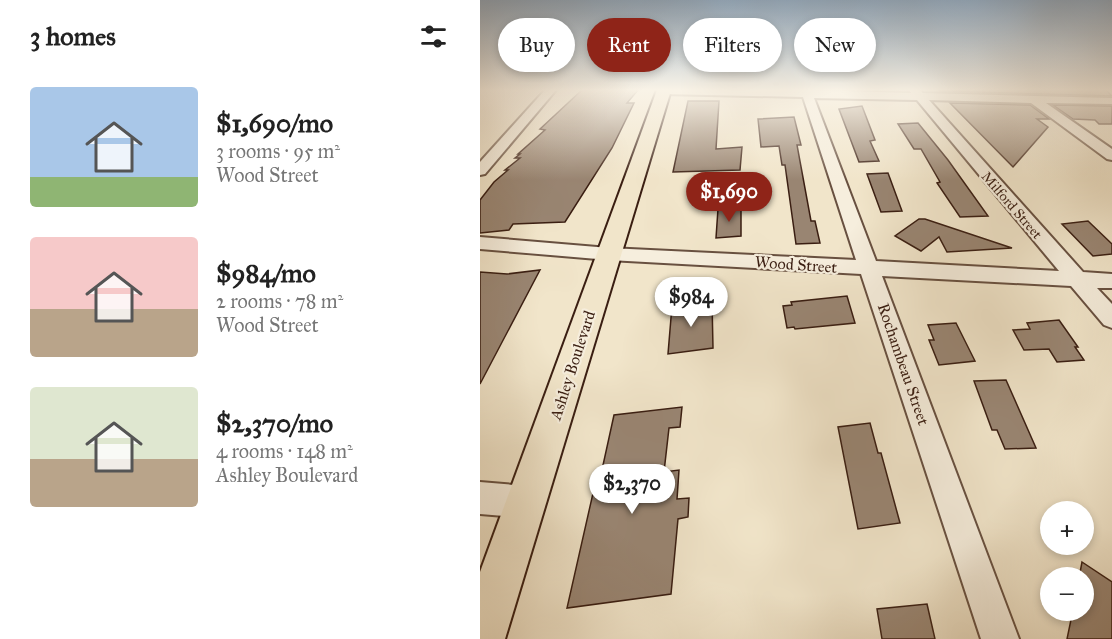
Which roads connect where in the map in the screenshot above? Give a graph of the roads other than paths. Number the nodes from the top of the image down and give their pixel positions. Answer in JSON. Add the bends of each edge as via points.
{"nodes":[{"id":1,"x":525,"y":120,"type":"edge"},
{"id":2,"x":654,"y":120,"type":"edge"},
{"id":3,"x":808,"y":120,"type":"edge"},
{"id":4,"x":940,"y":120,"type":"edge"},
{"id":5,"x":1062,"y":120,"type":"edge"},
{"id":6,"x":1112,"y":156,"type":"edge"},
{"id":7,"x":480,"y":171,"type":"edge"},
{"id":8,"x":480,"y":243,"type":"edge"},
{"id":9,"x":609,"y":254,"type":"junction"},
{"id":10,"x":871,"y":269,"type":"junction"},
{"id":11,"x":1077,"y":279,"type":"junction"},
{"id":12,"x":1112,"y":281,"type":"edge"},
{"id":13,"x":1112,"y":319,"type":"edge"},
{"id":14,"x":480,"y":498,"type":"edge"},
{"id":15,"x":526,"y":502,"type":"junction"},
{"id":16,"x":480,"y":639,"type":"edge"},
{"id":17,"x":1000,"y":639,"type":"edge"}],
"edges":[{"from":1,"to":7,"type":"street"},
{"from":2,"to":9,"type":"main road","name":"Ashley Boulevard"},
{"from":3,"to":10,"type":"street","name":"Rochambeau Street"},
{"from":4,"to":11,"type":"street","name":"Milford Street"},
{"from":5,"to":6,"type":"street"},
{"from":8,"to":9,"type":"street","name":"Wood Street"},
{"from":9,"to":10,"type":"street","name":"Wood Street"},
{"from":9,"to":15,"type":"main road","name":"Ashley Boulevard"},
{"from":10,"to":11,"type":"street","name":"Wood Street"},
{"from":10,"to":17,"type":"street","name":"Rochambeau Street"},
{"from":11,"to":12,"type":"street","name":"Wood Street"},
{"from":11,"to":13,"type":"street","name":"Milford Street"},
{"from":14,"to":15,"type":"street"},
{"from":15,"to":16,"type":"main road","name":"Ashley Boulevard"}]}
